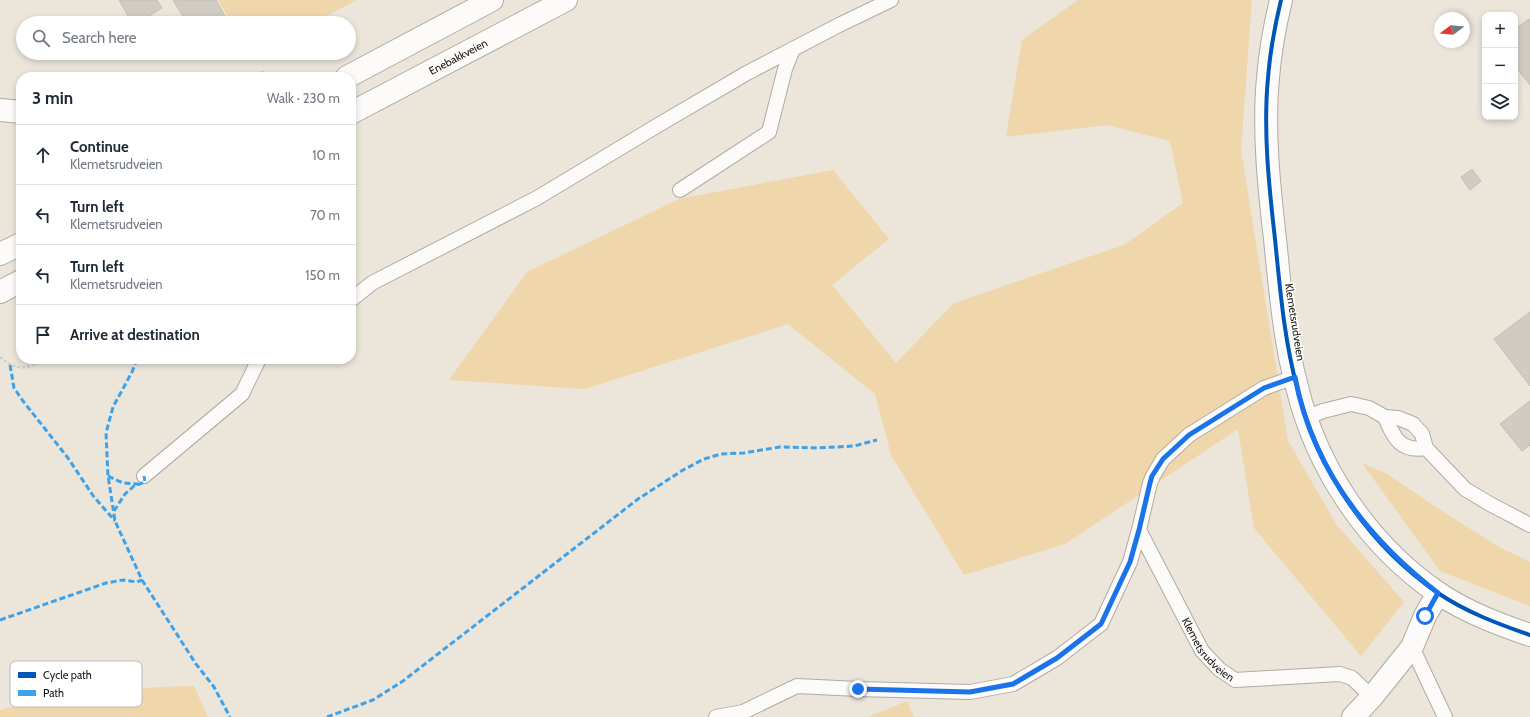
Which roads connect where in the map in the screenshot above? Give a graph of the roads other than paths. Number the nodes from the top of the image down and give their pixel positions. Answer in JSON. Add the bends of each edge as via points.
{"nodes":[{"id":1,"x":492,"y":0,"type":"edge"},
{"id":2,"x":566,"y":0,"type":"edge"},
{"id":3,"x":891,"y":0,"type":"edge"},
{"id":4,"x":1281,"y":0,"type":"edge"},
{"id":5,"x":792,"y":49,"type":"junction"},
{"id":6,"x":355,"y":72,"type":"edge"},
{"id":7,"x":0,"y":110,"type":"edge"},
{"id":8,"x":356,"y":110,"type":"edge"},
{"id":9,"x":16,"y":112,"type":"edge"},
{"id":10,"x":680,"y":190,"type":"dead end"},
{"id":11,"x":16,"y":246,"type":"edge"},
{"id":12,"x":0,"y":254,"type":"edge"},
{"id":13,"x":16,"y":284,"type":"edge"},
{"id":14,"x":0,"y":292,"type":"edge"},
{"id":15,"x":356,"y":296,"type":"edge"},
{"id":16,"x":257,"y":364,"type":"edge"},
{"id":17,"x":1295,"y":377,"type":"junction"},
{"id":18,"x":1385,"y":417,"type":"junction"},
{"id":19,"x":1306,"y":418,"type":"junction"},
{"id":20,"x":1426,"y":448,"type":"junction"},
{"id":21,"x":144,"y":476,"type":"dead end"},
{"id":22,"x":1530,"y":525,"type":"edge"},
{"id":23,"x":1139,"y":530,"type":"junction"},
{"id":24,"x":1438,"y":593,"type":"junction"},
{"id":25,"x":1530,"y":635,"type":"edge"},
{"id":26,"x":1412,"y":647,"type":"junction"},
{"id":27,"x":1372,"y":697,"type":"junction"},
{"id":28,"x":716,"y":717,"type":"edge"},
{"id":29,"x":1354,"y":717,"type":"edge"},
{"id":30,"x":1445,"y":717,"type":"edge"}],
"edges":[{"from":1,"to":6,"type":"main road"},
{"from":2,"to":8,"type":"main road","name":"Enebakkveien"},
{"from":3,"to":5,"type":"lane"},
{"from":4,"to":17,"type":"main road","name":"Klemetsrudveien","via":[[1268,78],[1267,142],[1278,277]]},
{"from":5,"to":10,"type":"lane","via":[[769,132]]},
{"from":5,"to":15,"type":"lane","via":[[746,73],[537,198],[372,283]]},
{"from":7,"to":9,"type":"main road"},
{"from":11,"to":12,"type":"main road"},
{"from":13,"to":14,"type":"main road"},
{"from":16,"to":21,"type":"lane","via":[[242,394]]},
{"from":17,"to":19,"type":"main road","name":"Klemetsrudveien"},
{"from":17,"to":23,"type":"lane","name":"Klemetsrudveien","via":[[1264,388],[1189,435],[1163,459],[1152,476]]},
{"from":18,"to":19,"type":"lane","via":[[1369,408],[1351,404],[1323,410]]},
{"from":18,"to":20,"type":"lane","via":[[1398,418],[1412,424],[1422,434]]},
{"from":18,"to":20,"type":"lane","via":[[1399,443],[1414,450]]},
{"from":19,"to":24,"type":"main road","name":"Klemetsrudveien","via":[[1331,474],[1352,508],[1401,563]]},
{"from":20,"to":22,"type":"lane","via":[[1466,489]]},
{"from":23,"to":27,"type":"lane","name":"Klemetsrudveien","via":[[1202,650],[1219,669],[1235,680],[1340,674],[1352,678]]},
{"from":23,"to":28,"type":"lane","name":"Klemetsrudveien","via":[[1130,562],[1101,624],[1057,658],[1013,684],[970,692],[796,686],[743,712]]},
{"from":24,"to":25,"type":"main road","name":"Klemetsrudveien","via":[[1469,611]]},
{"from":24,"to":26,"type":"main road"},
{"from":26,"to":27,"type":"main road"},
{"from":26,"to":30,"type":"lane"},
{"from":27,"to":29,"type":"main road"}]}
